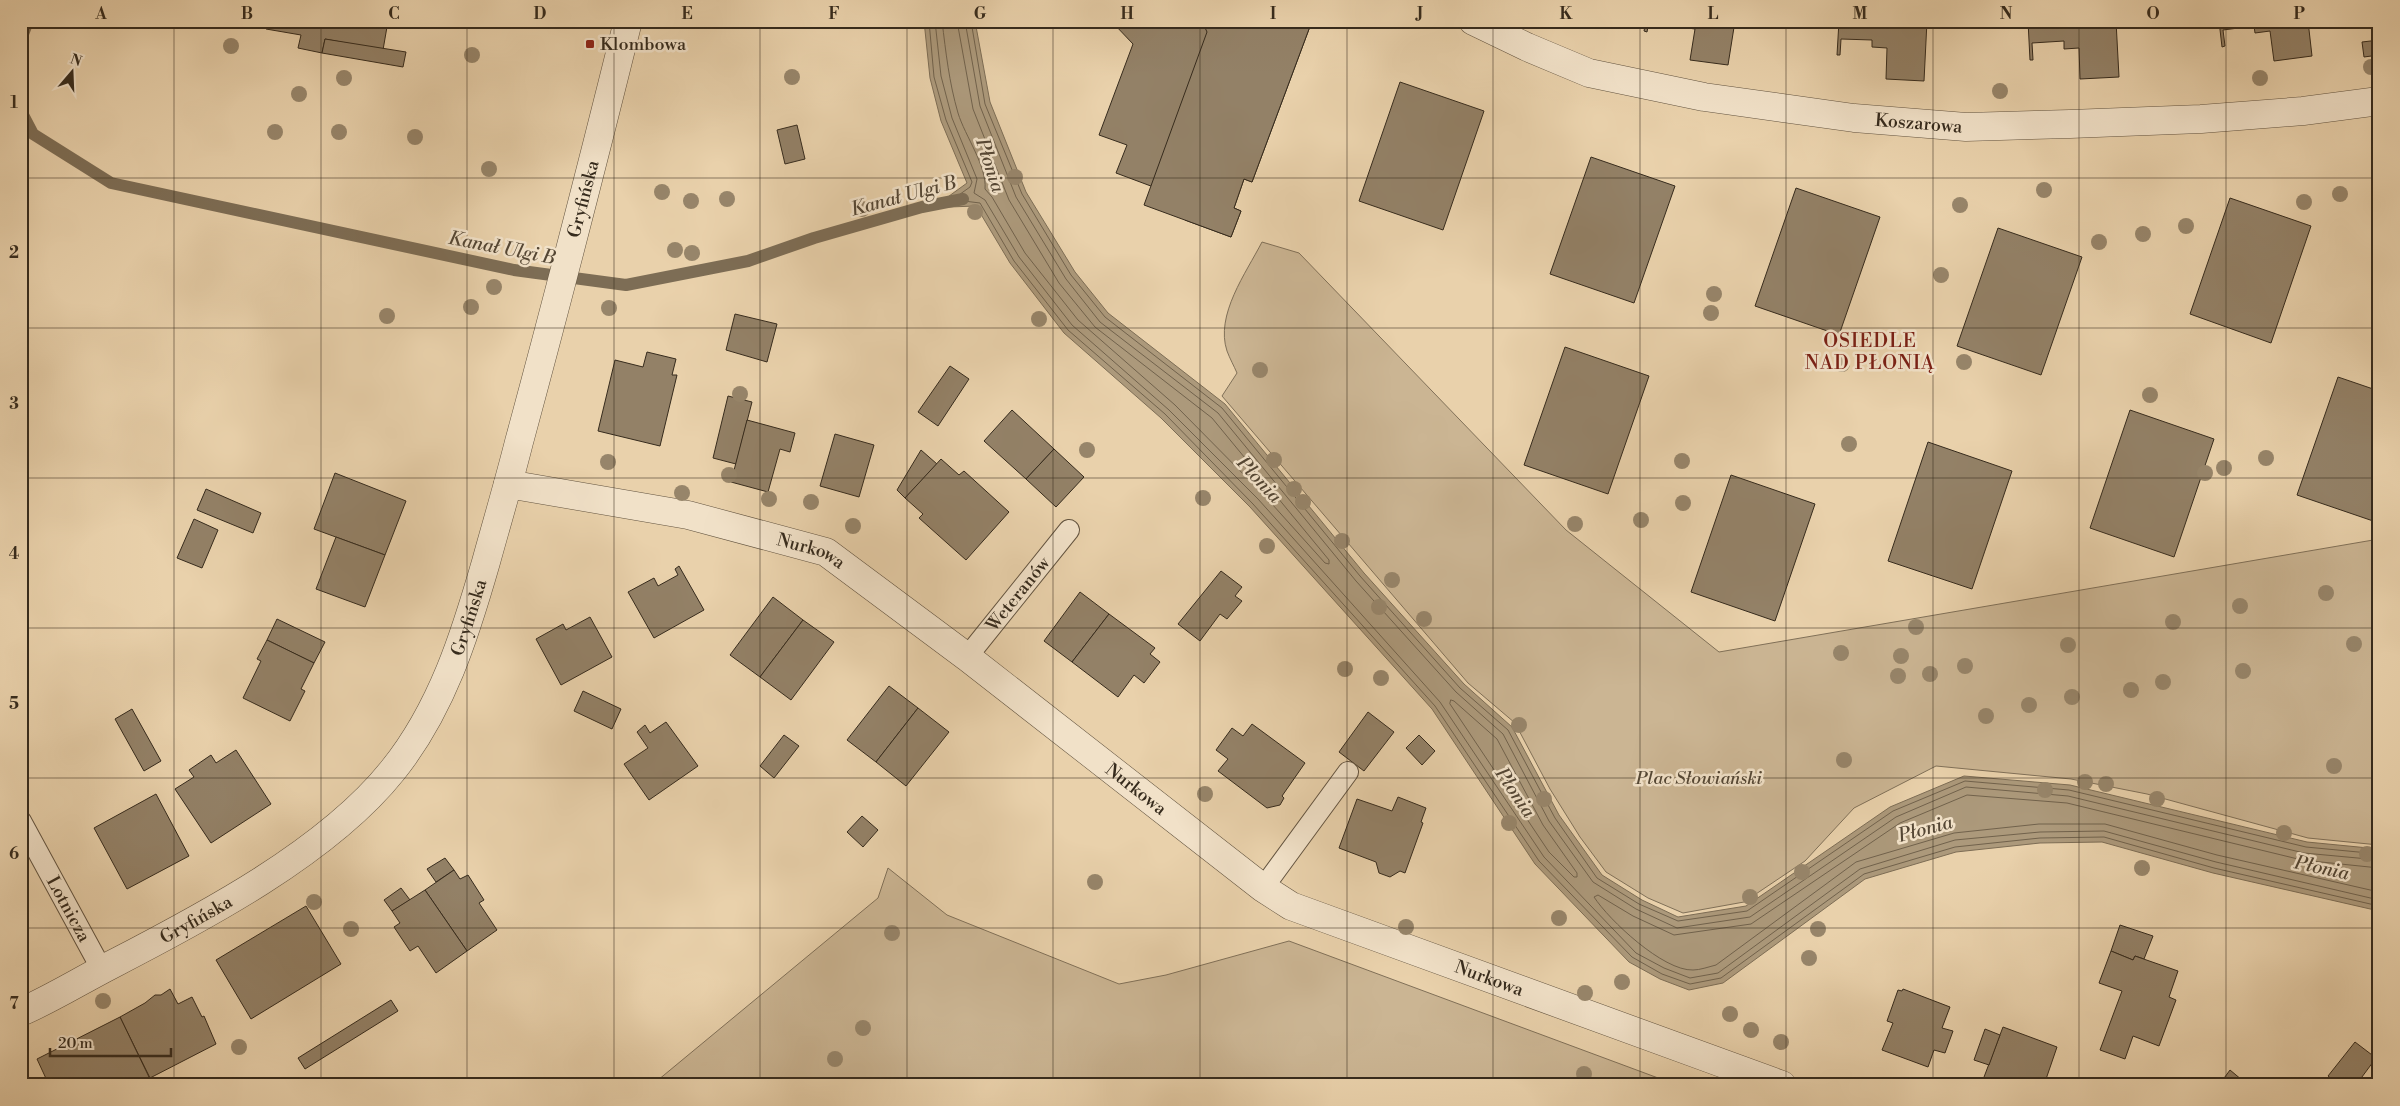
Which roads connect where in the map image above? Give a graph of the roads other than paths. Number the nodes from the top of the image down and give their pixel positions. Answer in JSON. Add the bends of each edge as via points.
{"nodes":[{"id":1,"x":628,"y":21,"type":"edge"},
{"id":2,"x":1473,"y":21,"type":"edge"},
{"id":3,"x":2379,"y":101,"type":"edge"},
{"id":4,"x":508,"y":484,"type":"junction"},
{"id":5,"x":1069,"y":530,"type":"dead end"},
{"id":6,"x":967,"y":657,"type":"junction"},
{"id":7,"x":1348,"y":772,"type":"dead end"},
{"id":8,"x":21,"y":820,"type":"edge"},
{"id":9,"x":1263,"y":888,"type":"junction"},
{"id":10,"x":102,"y":970,"type":"junction"},
{"id":11,"x":21,"y":1012,"type":"edge"},
{"id":12,"x":1782,"y":1085,"type":"edge"}],
"edges":[{"from":1,"to":4,"type":"street","name":"Gryfińska"},
{"from":2,"to":3,"type":"street","name":"Koszarowa","via":[[1589,73],[1704,97],[1854,118],[1966,127],[2070,124],[2303,111]]},
{"from":4,"to":6,"type":"street","name":"Nurkowa","via":[[688,515],[826,552]]},
{"from":4,"to":10,"type":"street","name":"Gryfińska","via":[[457,658],[439,698],[394,770],[329,833],[270,874],[188,925]]},
{"from":5,"to":6,"type":"lane","name":"Weteranów"},
{"from":6,"to":9,"type":"street","name":"Nurkowa"},
{"from":7,"to":9,"type":"lane"},
{"from":8,"to":10,"type":"lane","name":"Lotnicza"},
{"from":9,"to":12,"type":"street","name":"Nurkowa","via":[[1291,906],[1327,920]]},
{"from":10,"to":11,"type":"street","name":"Gryfińska"}]}
